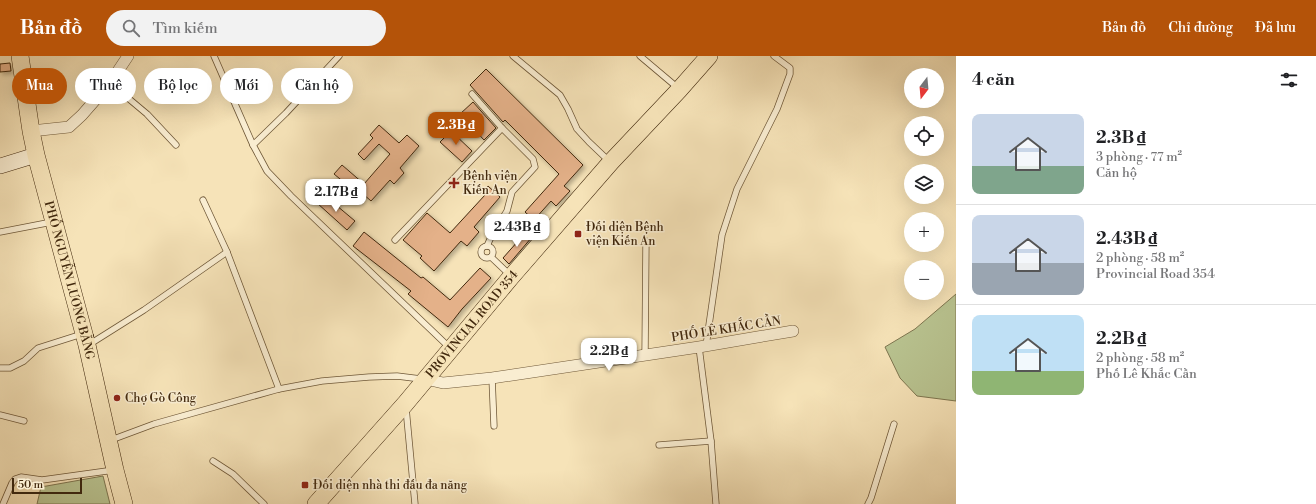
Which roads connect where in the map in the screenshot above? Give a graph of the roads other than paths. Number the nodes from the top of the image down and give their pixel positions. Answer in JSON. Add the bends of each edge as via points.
{"nodes":[{"id":1,"x":20,"y":56,"type":"edge"},
{"id":2,"x":128,"y":56,"type":"edge"},
{"id":3,"x":339,"y":56,"type":"edge"},
{"id":4,"x":513,"y":56,"type":"edge"},
{"id":5,"x":640,"y":56,"type":"edge"},
{"id":6,"x":709,"y":56,"type":"edge"},
{"id":7,"x":774,"y":56,"type":"edge"},
{"id":8,"x":217,"y":58,"type":"edge"},
{"id":9,"x":120,"y":68,"type":"edge"},
{"id":10,"x":679,"y":90,"type":"junction"},
{"id":11,"x":472,"y":94,"type":"dead end"},
{"id":12,"x":92,"y":104,"type":"edge"},
{"id":13,"x":136,"y":104,"type":"edge"},
{"id":14,"x":502,"y":128,"type":"junction"},
{"id":15,"x":31,"y":131,"type":"junction"},
{"id":16,"x":176,"y":145,"type":"dead end"},
{"id":17,"x":253,"y":145,"type":"junction"},
{"id":18,"x":36,"y":155,"type":"junction"},
{"id":19,"x":611,"y":162,"type":"junction"},
{"id":20,"x":0,"y":166,"type":"edge"},
{"id":21,"x":204,"y":200,"type":"dead end"},
{"id":22,"x":54,"y":222,"type":"junction"},
{"id":23,"x":0,"y":232,"type":"edge"},
{"id":24,"x":395,"y":240,"type":"dead end"},
{"id":25,"x":646,"y":241,"type":"dead end"},
{"id":26,"x":487,"y":246,"type":"junction"},
{"id":27,"x":227,"y":252,"type":"junction"},
{"id":28,"x":491,"y":257,"type":"junction"},
{"id":29,"x":511,"y":277,"type":"junction"},
{"id":30,"x":793,"y":331,"type":"dead end"},
{"id":31,"x":86,"y":339,"type":"junction"},
{"id":32,"x":703,"y":346,"type":"junction"},
{"id":33,"x":451,"y":350,"type":"junction"},
{"id":34,"x":644,"y":355,"type":"junction"},
{"id":35,"x":0,"y":368,"type":"edge"},
{"id":36,"x":492,"y":378,"type":"junction"},
{"id":37,"x":426,"y":379,"type":"junction"},
{"id":38,"x":279,"y":389,"type":"junction"},
{"id":39,"x":405,"y":404,"type":"junction"},
{"id":40,"x":0,"y":416,"type":"edge"},
{"id":41,"x":24,"y":421,"type":"dead end"},
{"id":42,"x":894,"y":424,"type":"dead end"},
{"id":43,"x":494,"y":426,"type":"dead end"},
{"id":44,"x":109,"y":441,"type":"junction"},
{"id":45,"x":711,"y":441,"type":"junction"},
{"id":46,"x":659,"y":444,"type":"dead end"},
{"id":47,"x":213,"y":461,"type":"dead end"},
{"id":48,"x":115,"y":470,"type":"junction"},
{"id":49,"x":3,"y":504,"type":"edge"},
{"id":50,"x":124,"y":504,"type":"edge"},
{"id":51,"x":264,"y":504,"type":"edge"},
{"id":52,"x":316,"y":504,"type":"edge"},
{"id":53,"x":415,"y":504,"type":"edge"},
{"id":54,"x":716,"y":504,"type":"edge"},
{"id":55,"x":868,"y":504,"type":"edge"}],
"edges":[{"from":1,"to":15,"type":"main road","name":"PHỐ NGUYỄN LƯƠNG BẰNG"},
{"from":2,"to":9,"type":"street"},
{"from":3,"to":17,"type":"lane"},
{"from":4,"to":19,"type":"lane","via":[[560,95],[577,129]]},
{"from":5,"to":10,"type":"lane"},
{"from":6,"to":10,"type":"main road","name":"PROVINCIAL ROAD 354"},
{"from":7,"to":32,"type":"lane","via":[[790,68],[790,74],[777,109],[737,189],[722,235]]},
{"from":8,"to":17,"type":"lane"},
{"from":10,"to":19,"type":"main road","name":"PROVINCIAL ROAD 354"},
{"from":11,"to":14,"type":"lane"},
{"from":12,"to":15,"type":"street","via":[[69,127]]},
{"from":13,"to":16,"type":"lane"},
{"from":14,"to":24,"type":"lane"},
{"from":14,"to":26,"type":"lane","via":[[533,159],[535,167],[512,192],[507,211]]},
{"from":15,"to":18,"type":"main road","name":"PHỐ NGUYỄN LƯƠNG BẰNG"},
{"from":17,"to":33,"type":"lane","via":[[267,171]]},
{"from":18,"to":20,"type":"street"},
{"from":18,"to":22,"type":"main road","name":"PHỐ NGUYỄN LƯƠNG BẰNG"},
{"from":19,"to":29,"type":"main road","name":"PROVINCIAL ROAD 354"},
{"from":21,"to":27,"type":"lane"},
{"from":22,"to":23,"type":"lane"},
{"from":22,"to":31,"type":"main road","name":"PHỐ NGUYỄN LƯƠNG BẰNG"},
{"from":25,"to":34,"type":"lane"},
{"from":26,"to":28,"type":"lane","via":[[492,249]]},
{"from":26,"to":28,"type":"lane","via":[[482,248],[480,253],[483,258]]},
{"from":27,"to":31,"type":"lane","via":[[116,328]]},
{"from":27,"to":38,"type":"lane"},
{"from":28,"to":29,"type":"lane"},
{"from":29,"to":33,"type":"main road","name":"PROVINCIAL ROAD 354"},
{"from":30,"to":32,"type":"street","name":"PHỐ LÊ KHẮC CẦN"},
{"from":31,"to":35,"type":"lane","via":[[38,348],[24,361],[10,368]]},
{"from":31,"to":44,"type":"main road","name":"PHỐ NGUYỄN LƯƠNG BẰNG"},
{"from":32,"to":34,"type":"street","name":"PHỐ LÊ KHẮC CẦN"},
{"from":32,"to":45,"type":"lane"},
{"from":33,"to":37,"type":"main road","name":"PROVINCIAL ROAD 354"},
{"from":34,"to":36,"type":"street","name":"PHỐ LÊ KHẮC CẦN"},
{"from":36,"to":37,"type":"street","name":"PHỐ LÊ KHẮC CẦN","via":[[443,383]]},
{"from":36,"to":43,"type":"lane"},
{"from":37,"to":38,"type":"lane","via":[[369,377],[322,381]]},
{"from":37,"to":39,"type":"main road","name":"PROVINCIAL ROAD 354"},
{"from":38,"to":44,"type":"lane","via":[[154,424]]},
{"from":39,"to":52,"type":"main road","name":"PROVINCIAL ROAD 354"},
{"from":39,"to":53,"type":"lane"},
{"from":40,"to":41,"type":"lane"},
{"from":42,"to":55,"type":"lane"},
{"from":44,"to":48,"type":"main road","name":"PHỐ NGUYỄN LƯƠNG BẰNG"},
{"from":45,"to":46,"type":"lane"},
{"from":45,"to":54,"type":"lane"},
{"from":47,"to":51,"type":"lane","via":[[233,474]]},
{"from":48,"to":49,"type":"lane","via":[[42,480],[21,477],[12,483]]},
{"from":48,"to":50,"type":"main road","name":"PHỐ NGUYỄN LƯƠNG BẰNG"}]}
